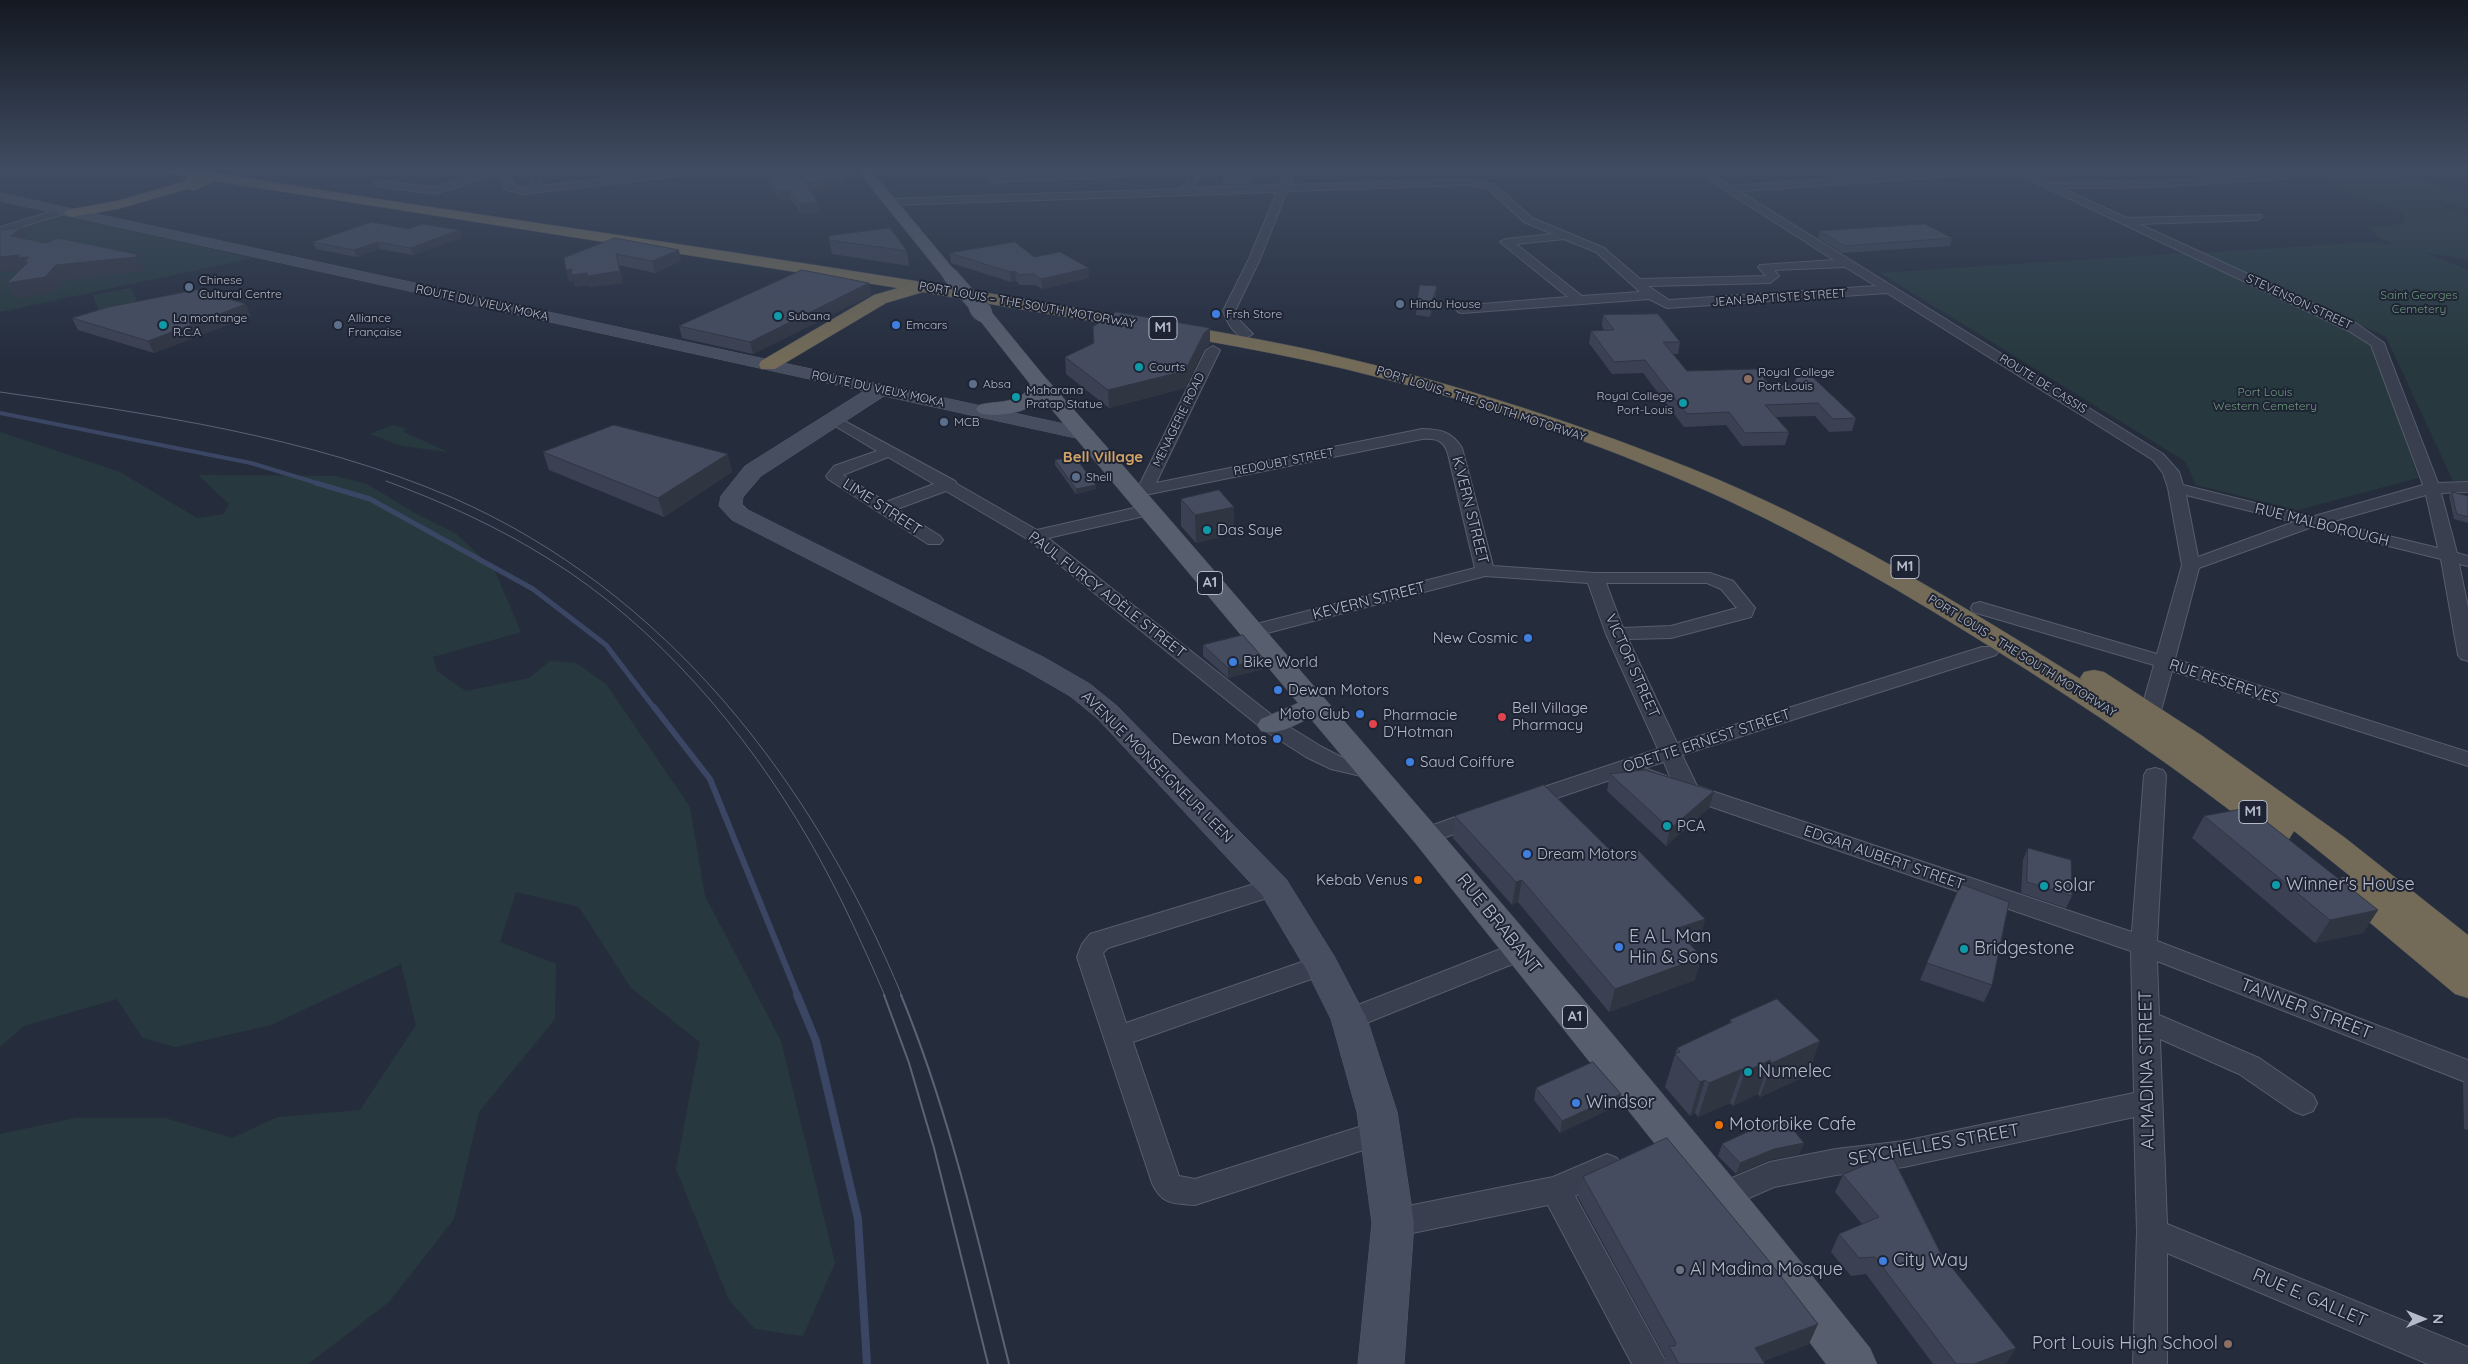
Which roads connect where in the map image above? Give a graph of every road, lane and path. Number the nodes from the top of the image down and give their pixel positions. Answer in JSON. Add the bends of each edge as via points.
{"nodes":[{"id":1,"x":171,"y":234,"type":"edge"},
{"id":2,"x":584,"y":234,"type":"edge"},
{"id":3,"x":636,"y":234,"type":"edge"},
{"id":4,"x":914,"y":234,"type":"edge"},
{"id":5,"x":1266,"y":234,"type":"edge"},
{"id":6,"x":1558,"y":234,"type":"edge"},
{"id":7,"x":1801,"y":234,"type":"edge"},
{"id":8,"x":2151,"y":234,"type":"edge"},
{"id":9,"x":1565,"y":237,"type":"junction"},
{"id":10,"x":1848,"y":263,"type":"junction"},
{"id":11,"x":1640,"y":283,"type":"junction"},
{"id":12,"x":953,"y":284,"type":"junction"},
{"id":13,"x":1892,"y":289,"type":"junction"},
{"id":14,"x":1651,"y":295,"type":"junction"},
{"id":15,"x":1579,"y":300,"type":"junction"},
{"id":16,"x":1462,"y":309,"type":"dead end"},
{"id":17,"x":1246,"y":334,"type":"junction"},
{"id":18,"x":1213,"y":350,"type":"dead end"},
{"id":19,"x":768,"y":364,"type":"junction"},
{"id":20,"x":1040,"y":383,"type":"junction"},
{"id":21,"x":881,"y":389,"type":"junction"},
{"id":22,"x":965,"y":408,"type":"junction"},
{"id":23,"x":986,"y":408,"type":"junction"},
{"id":24,"x":1066,"y":414,"type":"junction"},
{"id":25,"x":835,"y":420,"type":"junction"},
{"id":26,"x":1432,"y":433,"type":"joint"},
{"id":27,"x":1085,"y":434,"type":"junction"},
{"id":28,"x":891,"y":451,"type":"junction"},
{"id":29,"x":949,"y":484,"type":"junction"},
{"id":30,"x":2176,"y":488,"type":"junction"},
{"id":31,"x":2432,"y":488,"type":"junction"},
{"id":32,"x":2465,"y":488,"type":"edge"},
{"id":33,"x":1142,"y":497,"type":"junction"},
{"id":34,"x":884,"y":508,"type":"junction"},
{"id":35,"x":2311,"y":522,"type":"junction"},
{"id":36,"x":1035,"y":536,"type":"junction"},
{"id":37,"x":934,"y":540,"type":"dead end"},
{"id":38,"x":2449,"y":557,"type":"junction"},
{"id":39,"x":2468,"y":562,"type":"edge"},
{"id":40,"x":2191,"y":565,"type":"junction"},
{"id":41,"x":1485,"y":571,"type":"junction"},
{"id":42,"x":1595,"y":578,"type":"junction"},
{"id":43,"x":1980,"y":608,"type":"junction"},
{"id":44,"x":1252,"y":631,"type":"junction"},
{"id":45,"x":1616,"y":634,"type":"junction"},
{"id":46,"x":1989,"y":651,"type":"dead end"},
{"id":47,"x":2468,"y":655,"type":"edge"},
{"id":48,"x":2163,"y":662,"type":"junction"},
{"id":49,"x":1314,"y":706,"type":"junction"},
{"id":50,"x":2150,"y":714,"type":"junction"},
{"id":51,"x":1270,"y":725,"type":"junction"},
{"id":52,"x":1670,"y":752,"type":"junction"},
{"id":53,"x":2468,"y":759,"type":"edge"},
{"id":54,"x":1625,"y":768,"type":"junction"},
{"id":55,"x":1374,"y":772,"type":"junction"},
{"id":56,"x":2155,"y":775,"type":"dead end"},
{"id":57,"x":1688,"y":791,"type":"junction"},
{"id":58,"x":2314,"y":832,"type":"junction"},
{"id":59,"x":1427,"y":836,"type":"junction"},
{"id":60,"x":1274,"y":887,"type":"junction"},
{"id":61,"x":2468,"y":940,"type":"edge"},
{"id":62,"x":2144,"y":946,"type":"junction"},
{"id":63,"x":1521,"y":950,"type":"junction"},
{"id":64,"x":2468,"y":954,"type":"edge"},
{"id":65,"x":1322,"y":965,"type":"junction"},
{"id":66,"x":2468,"y":984,"type":"edge"},
{"id":67,"x":1349,"y":1019,"type":"junction"},
{"id":68,"x":2147,"y":1021,"type":"junction"},
{"id":69,"x":1117,"y":1037,"type":"junction"},
{"id":70,"x":2468,"y":1072,"type":"edge"},
{"id":71,"x":2147,"y":1102,"type":"junction"},
{"id":72,"x":2303,"y":1103,"type":"dead end"},
{"id":73,"x":1381,"y":1132,"type":"junction"},
{"id":74,"x":1649,"y":1148,"type":"junction"},
{"id":75,"x":1556,"y":1190,"type":"junction"},
{"id":76,"x":1724,"y":1196,"type":"junction"},
{"id":77,"x":1393,"y":1223,"type":"junction"},
{"id":78,"x":2152,"y":1232,"type":"junction"},
{"id":79,"x":1381,"y":1364,"type":"edge"},
{"id":80,"x":1650,"y":1364,"type":"edge"},
{"id":81,"x":1854,"y":1364,"type":"edge"},
{"id":82,"x":2150,"y":1364,"type":"edge"},
{"id":83,"x":2468,"y":1364,"type":"edge"}],
"edges":[{"from":1,"to":19,"type":"main road","name":"ROUTE DU VIEUX MOKA"},
{"from":2,"to":12,"type":"highway","name":"PORT LOUIS – THE SOUTH MOTORWAY","number":"M1"},
{"from":3,"to":17,"type":"highway","name":"PORT LOUIS – THE SOUTH MOTORWAY","number":"M1"},
{"from":4,"to":12,"type":"main road","number":"A1"},
{"from":5,"to":17,"type":"street","via":[[1229,311],[1234,323]]},
{"from":6,"to":9,"type":"street"},
{"from":7,"to":10,"type":"street","name":"ROUTE DE CASSIS"},
{"from":8,"to":31,"type":"street","name":"STEVENSON STREET","via":[[2369,336],[2377,343]]},
{"from":9,"to":11,"type":"street","via":[[1600,250]]},
{"from":9,"to":15,"type":"street","via":[[1506,242]]},
{"from":10,"to":11,"type":"street","via":[[1764,267],[1773,276],[1770,279]]},
{"from":10,"to":13,"type":"street","name":"ROUTE DE CASSIS"},
{"from":11,"to":14,"type":"street"},
{"from":12,"to":19,"type":"highway","via":[[880,299]]},
{"from":12,"to":20,"type":"main road","number":"A1","bridge":true,"via":[[984,313]]},
{"from":12,"to":66,"type":"highway","name":"PORT LOUIS – THE SOUTH MOTORWAY","number":"M1","via":[[1371,369],[1640,456],[1745,500],[1852,553],[1939,602],[2098,702],[2260,818]]},
{"from":13,"to":14,"type":"street","name":"JEAN-BAPTISTE STREET","via":[[1667,304]]},
{"from":13,"to":30,"type":"street","name":"ROUTE DE CASSIS","via":[[2158,457],[2171,472]]},
{"from":14,"to":15,"type":"street"},
{"from":15,"to":16,"type":"street"},
{"from":17,"to":43,"type":"highway","name":"PORT LOUIS – THE SOUTH MOTORWAY","number":"M1","via":[[1352,355],[1450,381],[1568,418],[1646,447],[1730,481],[1855,540]]},
{"from":18,"to":33,"type":"street","name":"MENAGERIE ROAD"},
{"from":19,"to":21,"type":"main road","name":"ROUTE DU VIEUX MOKA"},
{"from":20,"to":23,"type":"main road","via":[[1037,392],[1026,401]]},
{"from":20,"to":24,"type":"main road","number":"A1"},
{"from":21,"to":22,"type":"main road","name":"ROUTE DU VIEUX MOKA"},
{"from":21,"to":25,"type":"main road","name":"AVENUE MONSEIGNEUR LEEN"},
{"from":22,"to":23,"type":"main road","name":"ROUTE DU VIEUX MOKA"},
{"from":22,"to":27,"type":"main road","name":"ROUTE DU VIEUX MOKA"},
{"from":23,"to":24,"type":"main road","name":"ROUTE DU VIEUX MOKA"},
{"from":24,"to":27,"type":"main road","number":"A1"},
{"from":25,"to":28,"type":"street","name":"PAUL FURCY ADÈLE STREET"},
{"from":25,"to":60,"type":"main road","name":"AVENUE MONSEIGNEUR LEEN","via":[[753,471],[732,496],[730,506],[740,515],[1035,664],[1080,690],[1107,712]]},
{"from":26,"to":33,"type":"street","name":"REDOUBT STREET"},
{"from":26,"to":41,"type":"street","name":"K.VERN STREET","via":[[1443,435],[1453,444]]},
{"from":27,"to":33,"type":"main road","number":"A1"},
{"from":28,"to":29,"type":"street","name":"PAUL FURCY ADÈLE STREET"},
{"from":28,"to":34,"type":"street","name":"LIME STREET","via":[[840,468],[834,476]]},
{"from":29,"to":34,"type":"street"},
{"from":29,"to":36,"type":"street","name":"PAUL FURCY ADÈLE STREET"},
{"from":30,"to":35,"type":"street","name":"RUE MALBOROUGH"},
{"from":30,"to":40,"type":"street","name":"ROUTE DE CASSIS"},
{"from":31,"to":32,"type":"street"},
{"from":31,"to":35,"type":"street"},
{"from":31,"to":38,"type":"street","name":"STEVENSON STREET"},
{"from":33,"to":36,"type":"street","name":"REDOUBT STREET"},
{"from":33,"to":44,"type":"main road","name":"RUE BRABANT","number":"A1"},
{"from":34,"to":37,"type":"street","name":"LIME STREET"},
{"from":35,"to":38,"type":"street","name":"RUE MALBOROUGH"},
{"from":35,"to":40,"type":"street"},
{"from":36,"to":51,"type":"street","name":"PAUL FURCY ADÈLE STREET"},
{"from":38,"to":39,"type":"street","name":"RUE MALBOROUGH"},
{"from":38,"to":47,"type":"street","name":"STEVENSON STREET"},
{"from":40,"to":48,"type":"street","name":"ROUTE DE CASSIS"},
{"from":41,"to":42,"type":"street","name":"KEVERN STREET"},
{"from":41,"to":44,"type":"street","name":"KEVERN STREET"},
{"from":42,"to":45,"type":"street","name":"VICTOR STREET"},
{"from":42,"to":45,"type":"street","name":"KEVERN STREET","via":[[1710,578],[1727,585],[1746,608],[1744,614],[1671,632]]},
{"from":43,"to":48,"type":"street","name":"RUE RESEREVES"},
{"from":43,"to":50,"type":"highway","name":"PORT LOUIS – THE SOUTH MOTORWAY","number":"M1"},
{"from":44,"to":49,"type":"main road","name":"RUE BRABANT","number":"A1"},
{"from":45,"to":52,"type":"street","name":"VICTOR STREET"},
{"from":46,"to":52,"type":"street","name":"ODETTE ERNEST STREET"},
{"from":48,"to":50,"type":"street","name":"ROUTE DE CASSIS"},
{"from":48,"to":53,"type":"street","name":"RUE RESEREVES"},
{"from":49,"to":51,"type":"main road"},
{"from":49,"to":55,"type":"main road","name":"RUE BRABANT","number":"A1"},
{"from":50,"to":58,"type":"highway","name":"PORT LOUIS – THE SOUTH MOTORWAY","number":"M1"},
{"from":51,"to":55,"type":"street","name":"PAUL FURCY ADÈLE STREET","via":[[1339,764]]},
{"from":52,"to":54,"type":"street","name":"ODETTE ERNEST STREET"},
{"from":52,"to":57,"type":"street","name":"VICTOR STREET"},
{"from":54,"to":57,"type":"street","name":"EDGAR AUBERT STREET"},
{"from":54,"to":59,"type":"street","name":"ODETTE ERNEST STREET"},
{"from":55,"to":59,"type":"main road","name":"RUE BRABANT","number":"A1"},
{"from":56,"to":62,"type":"street","name":"ALMADINA STREET"},
{"from":57,"to":62,"type":"street","name":"EDGAR AUBERT STREET"},
{"from":58,"to":61,"type":"highway"},
{"from":58,"to":64,"type":"highway","name":"PORT LOUIS – THE SOUTH MOTORWAY","number":"M1"},
{"from":59,"to":63,"type":"main road","name":"RUE BRABANT","number":"A1"},
{"from":60,"to":65,"type":"main road","name":"AVENUE MONSEIGNEUR LEEN"},
{"from":60,"to":69,"type":"street","via":[[1094,945],[1090,957]]},
{"from":62,"to":68,"type":"street","name":"ALMADINA STREET"},
{"from":62,"to":70,"type":"street","name":"TANNER STREET"},
{"from":63,"to":67,"type":"street"},
{"from":63,"to":74,"type":"main road","name":"RUE BRABANT","number":"A1"},
{"from":65,"to":67,"type":"main road","name":"AVENUE MONSEIGNEUR LEEN"},
{"from":65,"to":69,"type":"street"},
{"from":67,"to":73,"type":"main road","name":"AVENUE MONSEIGNEUR LEEN"},
{"from":68,"to":71,"type":"street","name":"ALMADINA STREET"},
{"from":68,"to":72,"type":"street","via":[[2249,1066]]},
{"from":69,"to":73,"type":"street","via":[[1167,1183],[1173,1190],[1195,1192]]},
{"from":71,"to":76,"type":"street","name":"SEYCHELLES STREET","via":[[1904,1154],[1836,1162],[1770,1175]]},
{"from":71,"to":78,"type":"street","name":"ALMADINA STREET"},
{"from":73,"to":77,"type":"main road","name":"AVENUE MONSEIGNEUR LEEN"},
{"from":74,"to":75,"type":"street"},
{"from":74,"to":76,"type":"main road","name":"RUE BRABANT","number":"A1"},
{"from":75,"to":77,"type":"street"},
{"from":75,"to":80,"type":"street"},
{"from":76,"to":81,"type":"main road","name":"RUE BRABANT","number":"A1"},
{"from":77,"to":79,"type":"main road","name":"AVENUE MONSEIGNEUR LEEN"},
{"from":78,"to":82,"type":"street","name":"ALMADINA STREET"},
{"from":78,"to":83,"type":"street","name":"RUE E. GALLET"}]}
